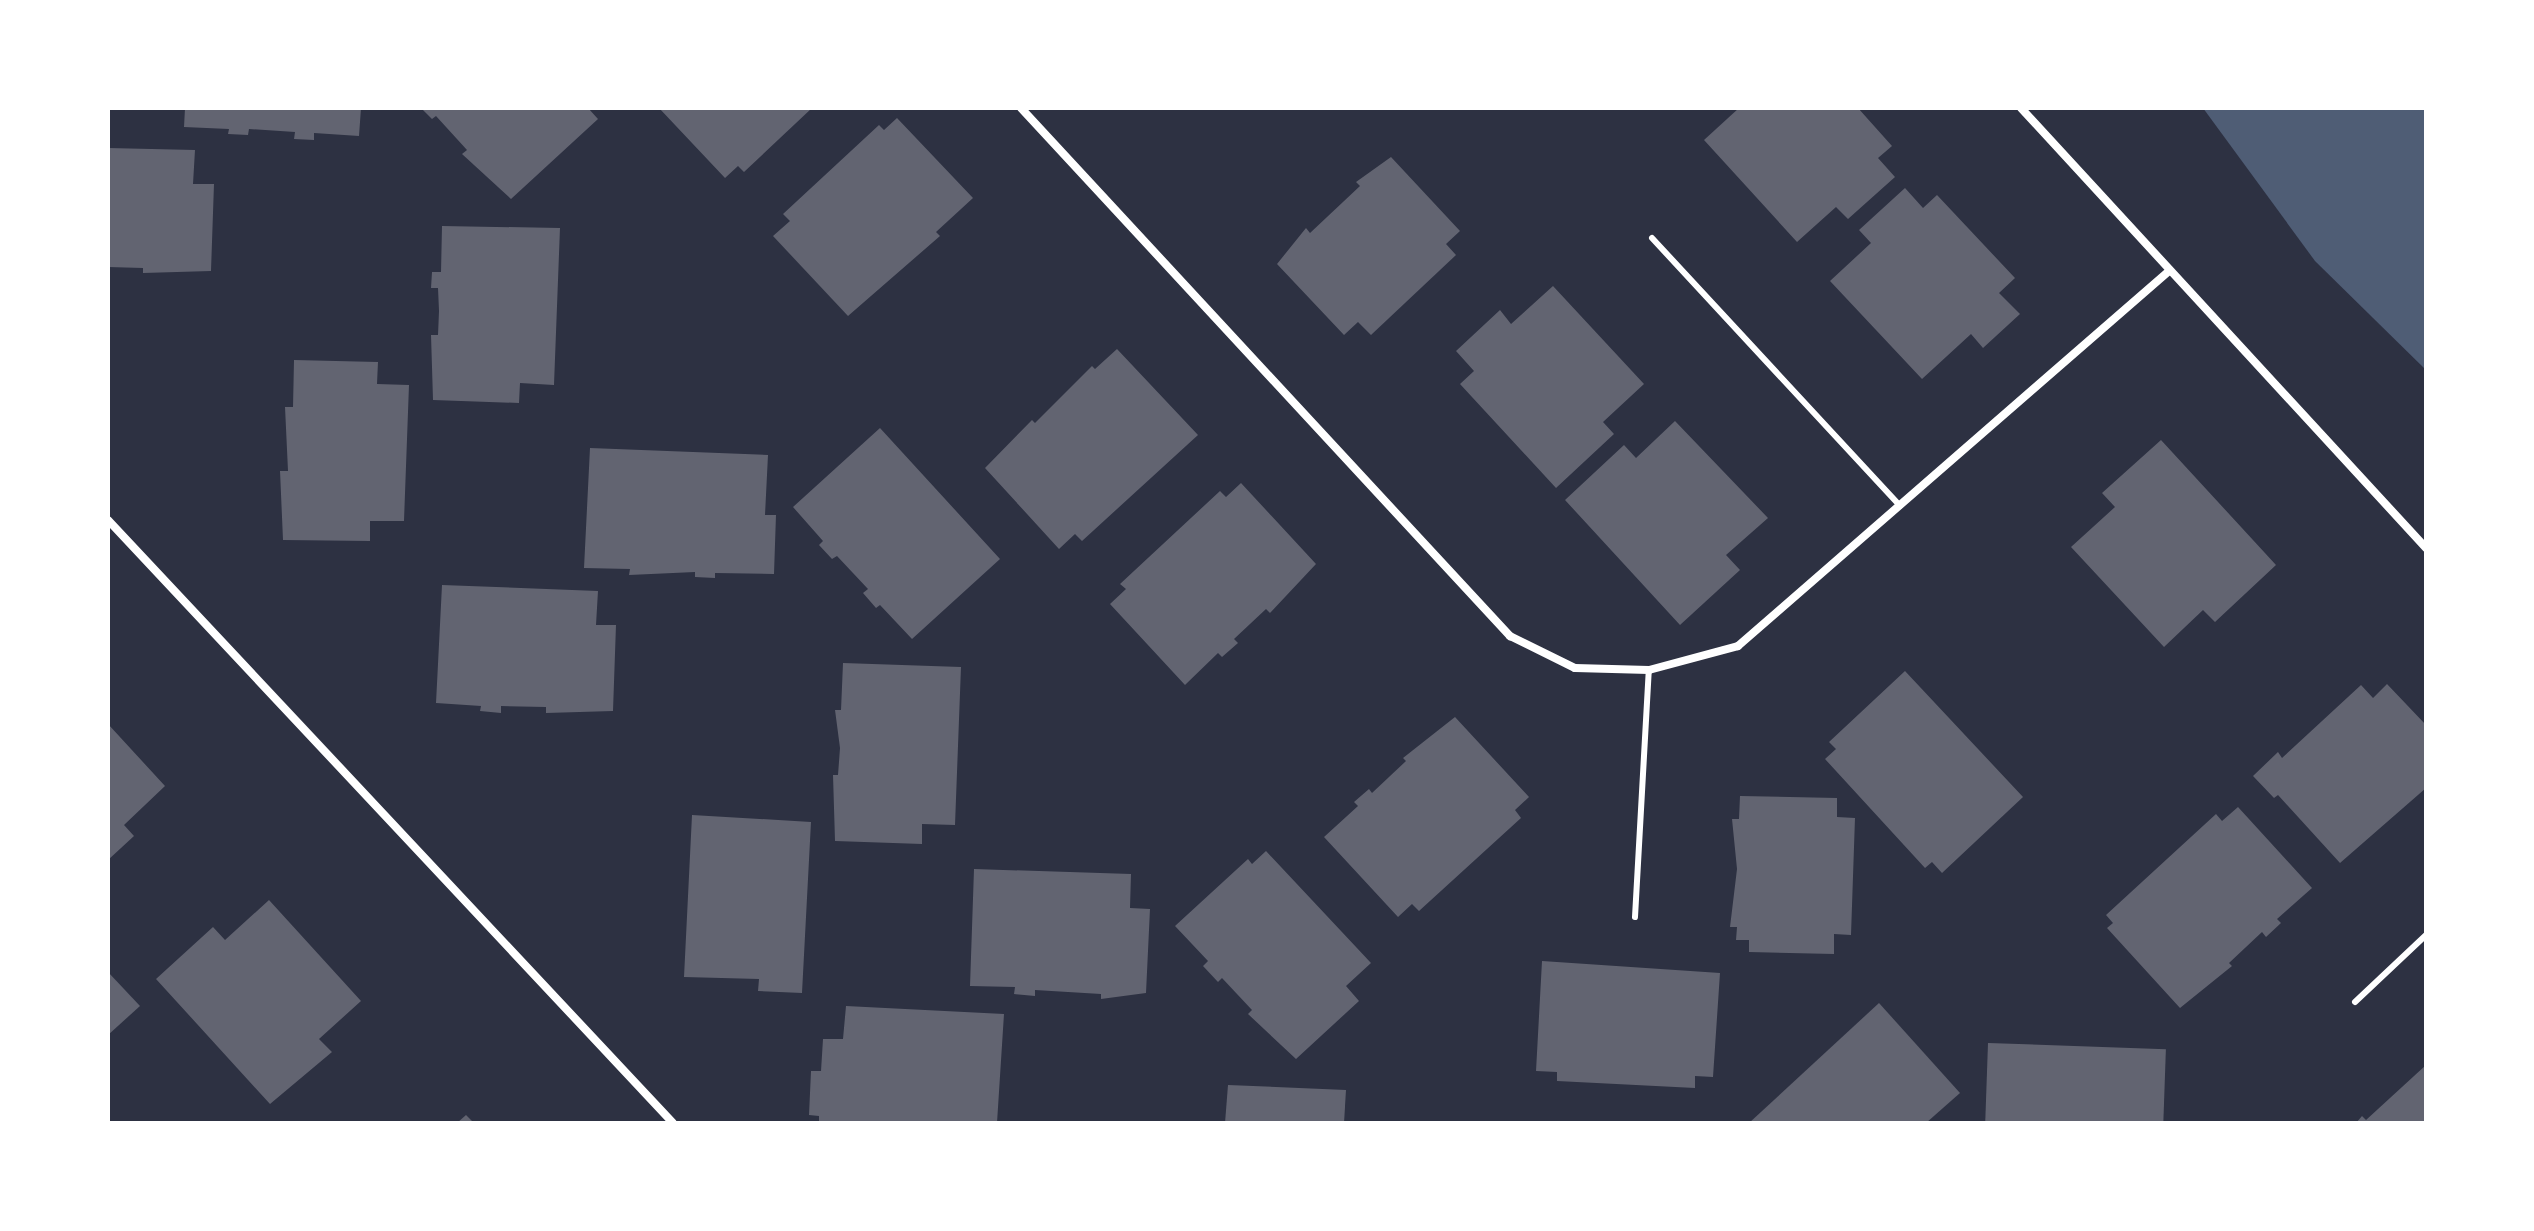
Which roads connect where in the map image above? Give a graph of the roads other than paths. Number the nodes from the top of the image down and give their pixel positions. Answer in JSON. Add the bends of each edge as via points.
{"nodes":[{"id":1,"x":1021,"y":108,"type":"edge"},
{"id":2,"x":2021,"y":108,"type":"edge"},
{"id":3,"x":1652,"y":238,"type":"dead end"},
{"id":4,"x":2169,"y":271,"type":"junction"},
{"id":5,"x":1900,"y":506,"type":"junction"},
{"id":6,"x":108,"y":520,"type":"edge"},
{"id":7,"x":2426,"y":548,"type":"edge"},
{"id":8,"x":1649,"y":670,"type":"junction"},
{"id":9,"x":1635,"y":917,"type":"dead end"},
{"id":10,"x":2426,"y":935,"type":"edge"},
{"id":11,"x":2355,"y":1002,"type":"dead end"},
{"id":12,"x":673,"y":1123,"type":"edge"}],
"edges":[{"from":1,"to":8,"type":"street","via":[[1510,636],[1575,668]]},
{"from":2,"to":4,"type":"street"},
{"from":3,"to":5,"type":"lane"},
{"from":4,"to":5,"type":"street"},
{"from":4,"to":7,"type":"street"},
{"from":5,"to":8,"type":"street","via":[[1738,646]]},
{"from":6,"to":12,"type":"street"},
{"from":8,"to":9,"type":"lane"},
{"from":10,"to":11,"type":"lane"}]}
